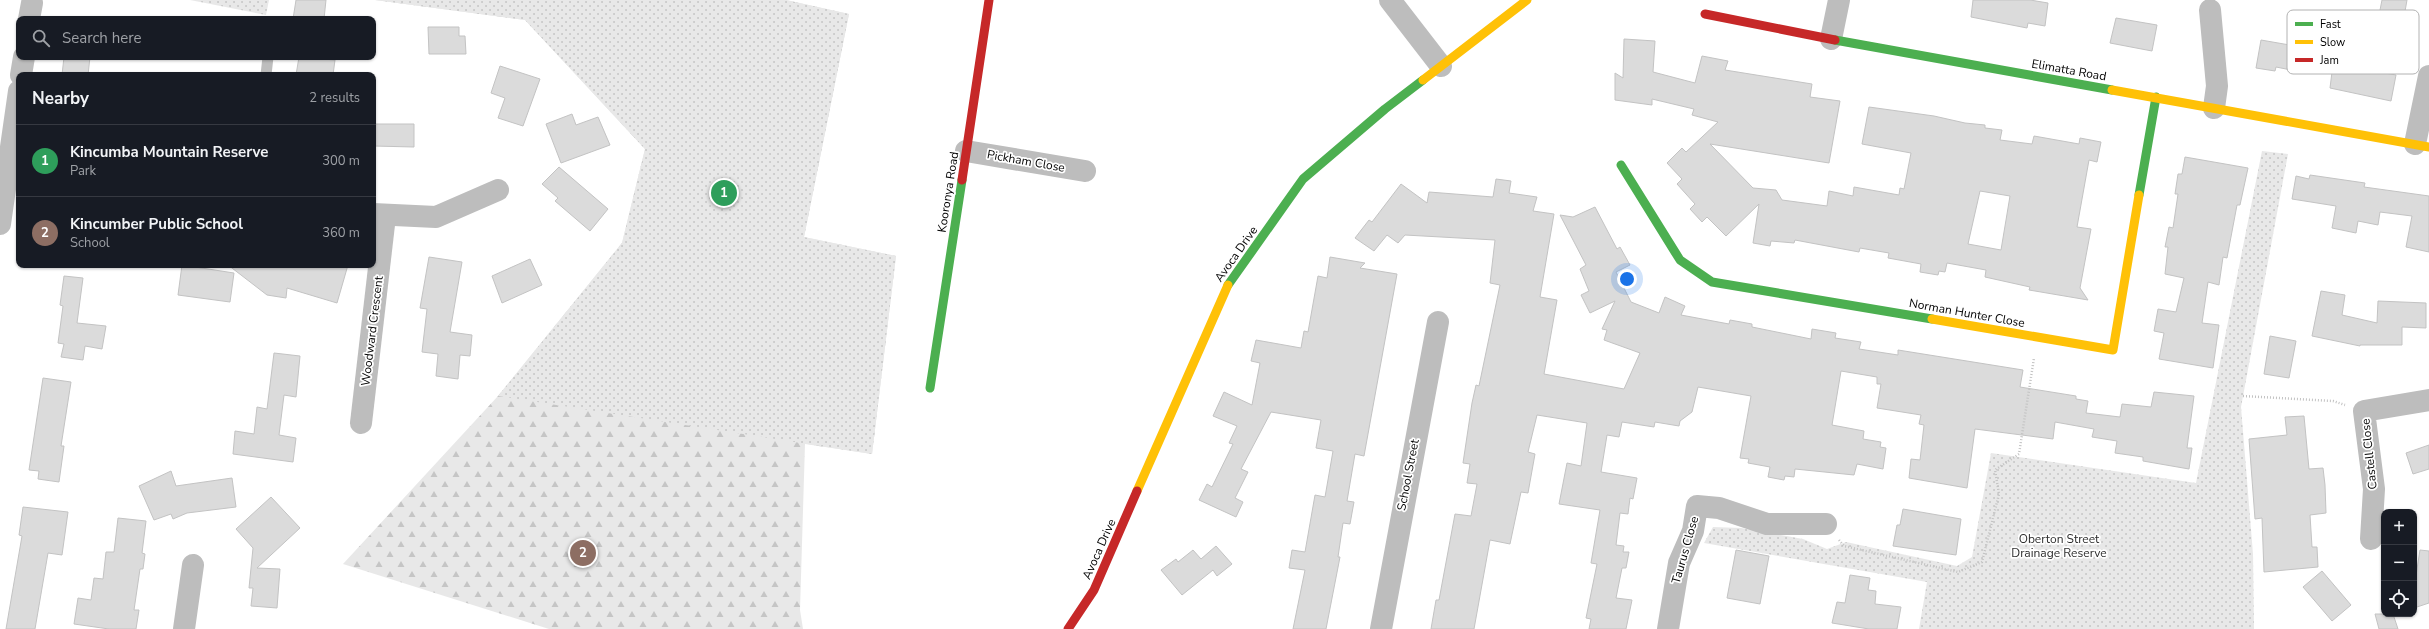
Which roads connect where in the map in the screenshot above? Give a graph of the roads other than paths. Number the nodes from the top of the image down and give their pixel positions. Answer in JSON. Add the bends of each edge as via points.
{"nodes":[{"id":1,"x":989,"y":0,"type":"edge"},
{"id":2,"x":1390,"y":0,"type":"edge"},
{"id":3,"x":1526,"y":0,"type":"edge"},
{"id":4,"x":1839,"y":0,"type":"edge"},
{"id":5,"x":2210,"y":10,"type":"dead end"},
{"id":6,"x":1705,"y":14,"type":"dead end"},
{"id":7,"x":1832,"y":39,"type":"junction"},
{"id":8,"x":24,"y":60,"type":"edge"},
{"id":9,"x":268,"y":60,"type":"edge"},
{"id":10,"x":1441,"y":66,"type":"junction"},
{"id":11,"x":22,"y":72,"type":"edge"},
{"id":12,"x":266,"y":72,"type":"edge"},
{"id":13,"x":2429,"y":76,"type":"edge"},
{"id":14,"x":2156,"y":97,"type":"junction"},
{"id":15,"x":2214,"y":108,"type":"junction"},
{"id":16,"x":16,"y":114,"type":"edge"},
{"id":17,"x":2422,"y":146,"type":"edge"},
{"id":18,"x":966,"y":151,"type":"junction"},
{"id":19,"x":9,"y":166,"type":"edge"},
{"id":20,"x":1621,"y":166,"type":"dead end"},
{"id":21,"x":1085,"y":171,"type":"dead end"},
{"id":22,"x":498,"y":190,"type":"dead end"},
{"id":23,"x":379,"y":215,"type":"edge"},
{"id":24,"x":0,"y":224,"type":"edge"},
{"id":25,"x":376,"y":250,"type":"edge"},
{"id":26,"x":374,"y":268,"type":"edge"},
{"id":27,"x":1438,"y":322,"type":"dead end"},
{"id":28,"x":930,"y":388,"type":"dead end"},
{"id":29,"x":2429,"y":400,"type":"edge"},
{"id":30,"x":361,"y":424,"type":"dead end"},
{"id":31,"x":1826,"y":524,"type":"road end"},
{"id":32,"x":2371,"y":539,"type":"dead end"},
{"id":33,"x":193,"y":564,"type":"dead end"},
{"id":34,"x":184,"y":629,"type":"edge"},
{"id":35,"x":1068,"y":629,"type":"edge"},
{"id":36,"x":1381,"y":629,"type":"edge"},
{"id":37,"x":1668,"y":629,"type":"edge"}],
"edges":[{"from":1,"to":18,"type":"street","name":"Kooronya Road"},
{"from":2,"to":10,"type":"street"},
{"from":3,"to":10,"type":"street","name":"Avoca Drive"},
{"from":4,"to":7,"type":"street"},
{"from":5,"to":15,"type":"street","via":[[2217,86]]},
{"from":6,"to":7,"type":"street","name":"Elimatta Road"},
{"from":7,"to":14,"type":"street","name":"Elimatta Road"},
{"from":8,"to":11,"type":"street"},
{"from":9,"to":12,"type":"lane"},
{"from":10,"to":35,"type":"street","name":"Avoca Drive","via":[[1385,109],[1303,179],[1226,287],[1094,590]]},
{"from":13,"to":17,"type":"street"},
{"from":14,"to":15,"type":"street","name":"Elimatta Road"},
{"from":14,"to":20,"type":"street","name":"Norman Hunter Close","via":[[2113,350],[1712,282],[1680,260]]},
{"from":15,"to":17,"type":"street","name":"Elimatta Road"},
{"from":16,"to":19,"type":"street"},
{"from":18,"to":21,"type":"street","name":"Pickham Close"},
{"from":18,"to":28,"type":"street","name":"Kooronya Road"},
{"from":19,"to":24,"type":"street"},
{"from":22,"to":23,"type":"street","via":[[436,217]]},
{"from":23,"to":25,"type":"street","name":"Woodward Crescent"},
{"from":26,"to":30,"type":"street","name":"Woodward Crescent"},
{"from":27,"to":36,"type":"street","name":"School Street"},
{"from":29,"to":32,"type":"street","name":"Castell Close","via":[[2364,411],[2374,489]]},
{"from":31,"to":37,"type":"street","name":"Taurus Close","via":[[1767,524],[1719,508],[1697,506],[1693,531],[1680,562]]},
{"from":33,"to":34,"type":"street"}]}
